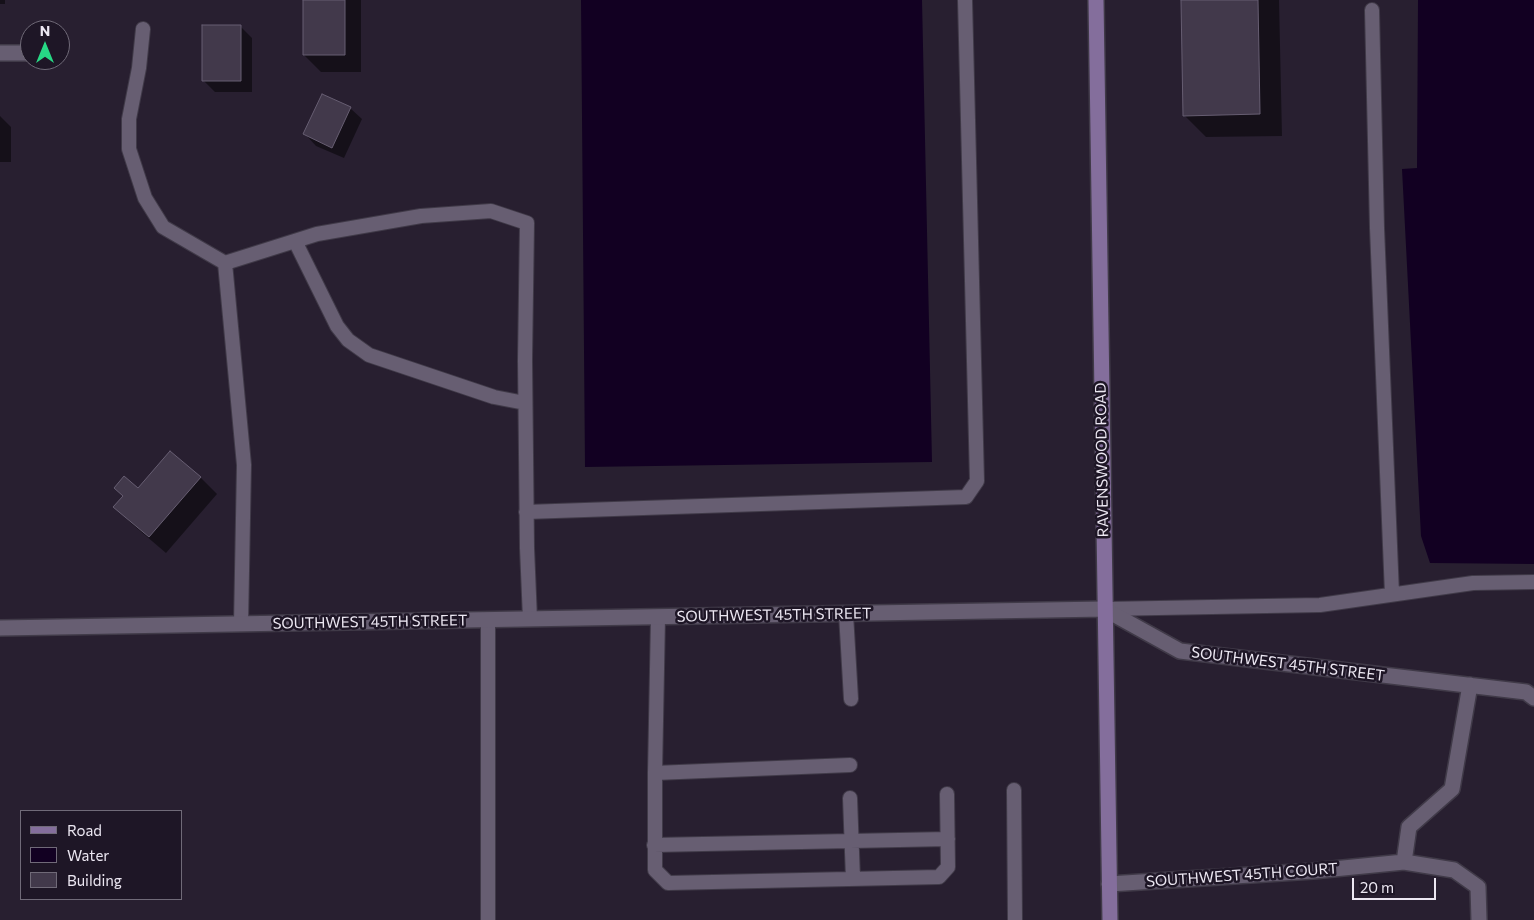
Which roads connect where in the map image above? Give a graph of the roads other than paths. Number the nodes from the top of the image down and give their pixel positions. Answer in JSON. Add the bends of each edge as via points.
{"nodes":[{"id":1,"x":966,"y":0,"type":"edge"},
{"id":2,"x":1096,"y":0,"type":"edge"},
{"id":3,"x":1372,"y":10,"type":"dead end"},
{"id":4,"x":142,"y":30,"type":"dead end"},
{"id":5,"x":0,"y":53,"type":"edge"},
{"id":6,"x":20,"y":53,"type":"edge"},
{"id":7,"x":295,"y":241,"type":"junction"},
{"id":8,"x":225,"y":263,"type":"junction"},
{"id":9,"x":525,"y":403,"type":"junction"},
{"id":10,"x":526,"y":512,"type":"junction"},
{"id":11,"x":1534,"y":582,"type":"edge"},
{"id":12,"x":1392,"y":594,"type":"junction"},
{"id":13,"x":1104,"y":609,"type":"junction"},
{"id":14,"x":846,"y":614,"type":"junction"},
{"id":15,"x":658,"y":617,"type":"junction"},
{"id":16,"x":530,"y":619,"type":"junction"},
{"id":17,"x":488,"y":620,"type":"junction"},
{"id":18,"x":242,"y":624,"type":"junction"},
{"id":19,"x":0,"y":628,"type":"edge"},
{"id":20,"x":1470,"y":685,"type":"junction"},
{"id":21,"x":1534,"y":698,"type":"edge"},
{"id":22,"x":851,"y":699,"type":"dead end"},
{"id":23,"x":850,"y":765,"type":"dead end"},
{"id":24,"x":655,"y":773,"type":"junction"},
{"id":25,"x":1014,"y":790,"type":"dead end"},
{"id":26,"x":947,"y":794,"type":"dead end"},
{"id":27,"x":850,"y":798,"type":"dead end"},
{"id":28,"x":948,"y":839,"type":"junction"},
{"id":29,"x":852,"y":842,"type":"junction"},
{"id":30,"x":654,"y":845,"type":"junction"},
{"id":31,"x":1404,"y":862,"type":"junction"},
{"id":32,"x":853,"y":879,"type":"junction"},
{"id":33,"x":1109,"y":884,"type":"junction"},
{"id":34,"x":488,"y":920,"type":"edge"},
{"id":35,"x":1015,"y":920,"type":"edge"},
{"id":36,"x":1110,"y":920,"type":"edge"},
{"id":37,"x":1479,"y":920,"type":"edge"}],
"edges":[{"from":1,"to":10,"type":"lane","via":[[977,481],[966,497]]},
{"from":2,"to":13,"type":"street","name":"RAVENSWOOD ROAD"},
{"from":3,"to":12,"type":"lane"},
{"from":4,"to":8,"type":"lane","via":[[139,68],[129,118],[130,149],[145,198],[163,227]]},
{"from":5,"to":6,"type":"street"},
{"from":7,"to":8,"type":"lane"},
{"from":7,"to":9,"type":"lane","via":[[338,326],[348,340],[369,355],[494,397]]},
{"from":7,"to":9,"type":"lane","via":[[317,234],[421,216],[491,211],[527,223]]},
{"from":8,"to":18,"type":"lane","via":[[244,465]]},
{"from":9,"to":10,"type":"lane"},
{"from":10,"to":16,"type":"lane"},
{"from":11,"to":12,"type":"lane","via":[[1472,583]]},
{"from":12,"to":13,"type":"lane","via":[[1320,605]]},
{"from":13,"to":14,"type":"street","name":"SOUTHWEST 45TH STREET"},
{"from":13,"to":20,"type":"street","name":"SOUTHWEST 45TH STREET","via":[[1180,651]]},
{"from":13,"to":33,"type":"street","name":"RAVENSWOOD ROAD"},
{"from":14,"to":15,"type":"street","name":"SOUTHWEST 45TH STREET"},
{"from":14,"to":22,"type":"lane"},
{"from":15,"to":16,"type":"street","name":"SOUTHWEST 45TH STREET"},
{"from":15,"to":24,"type":"lane"},
{"from":16,"to":17,"type":"street","name":"SOUTHWEST 45TH STREET"},
{"from":17,"to":18,"type":"street","name":"SOUTHWEST 45TH STREET"},
{"from":17,"to":34,"type":"lane"},
{"from":18,"to":19,"type":"street","name":"SOUTHWEST 45TH STREET"},
{"from":20,"to":21,"type":"street","name":"SOUTHWEST 45TH STREET","via":[[1526,692]]},
{"from":20,"to":31,"type":"street","via":[[1452,789],[1408,827]]},
{"from":23,"to":24,"type":"lane"},
{"from":24,"to":30,"type":"lane"},
{"from":25,"to":35,"type":"lane"},
{"from":26,"to":28,"type":"lane"},
{"from":27,"to":29,"type":"lane"},
{"from":28,"to":29,"type":"lane"},
{"from":28,"to":32,"type":"lane","via":[[948,867],[939,877]]},
{"from":29,"to":30,"type":"lane"},
{"from":29,"to":32,"type":"lane"},
{"from":30,"to":32,"type":"lane","via":[[655,870],[668,883]]},
{"from":31,"to":33,"type":"street","name":"SOUTHWEST 45TH COURT"},
{"from":31,"to":37,"type":"street","name":"SOUTHWEST 45TH COURT","via":[[1454,870],[1478,887]]},
{"from":33,"to":36,"type":"street","name":"RAVENSWOOD ROAD"}]}
